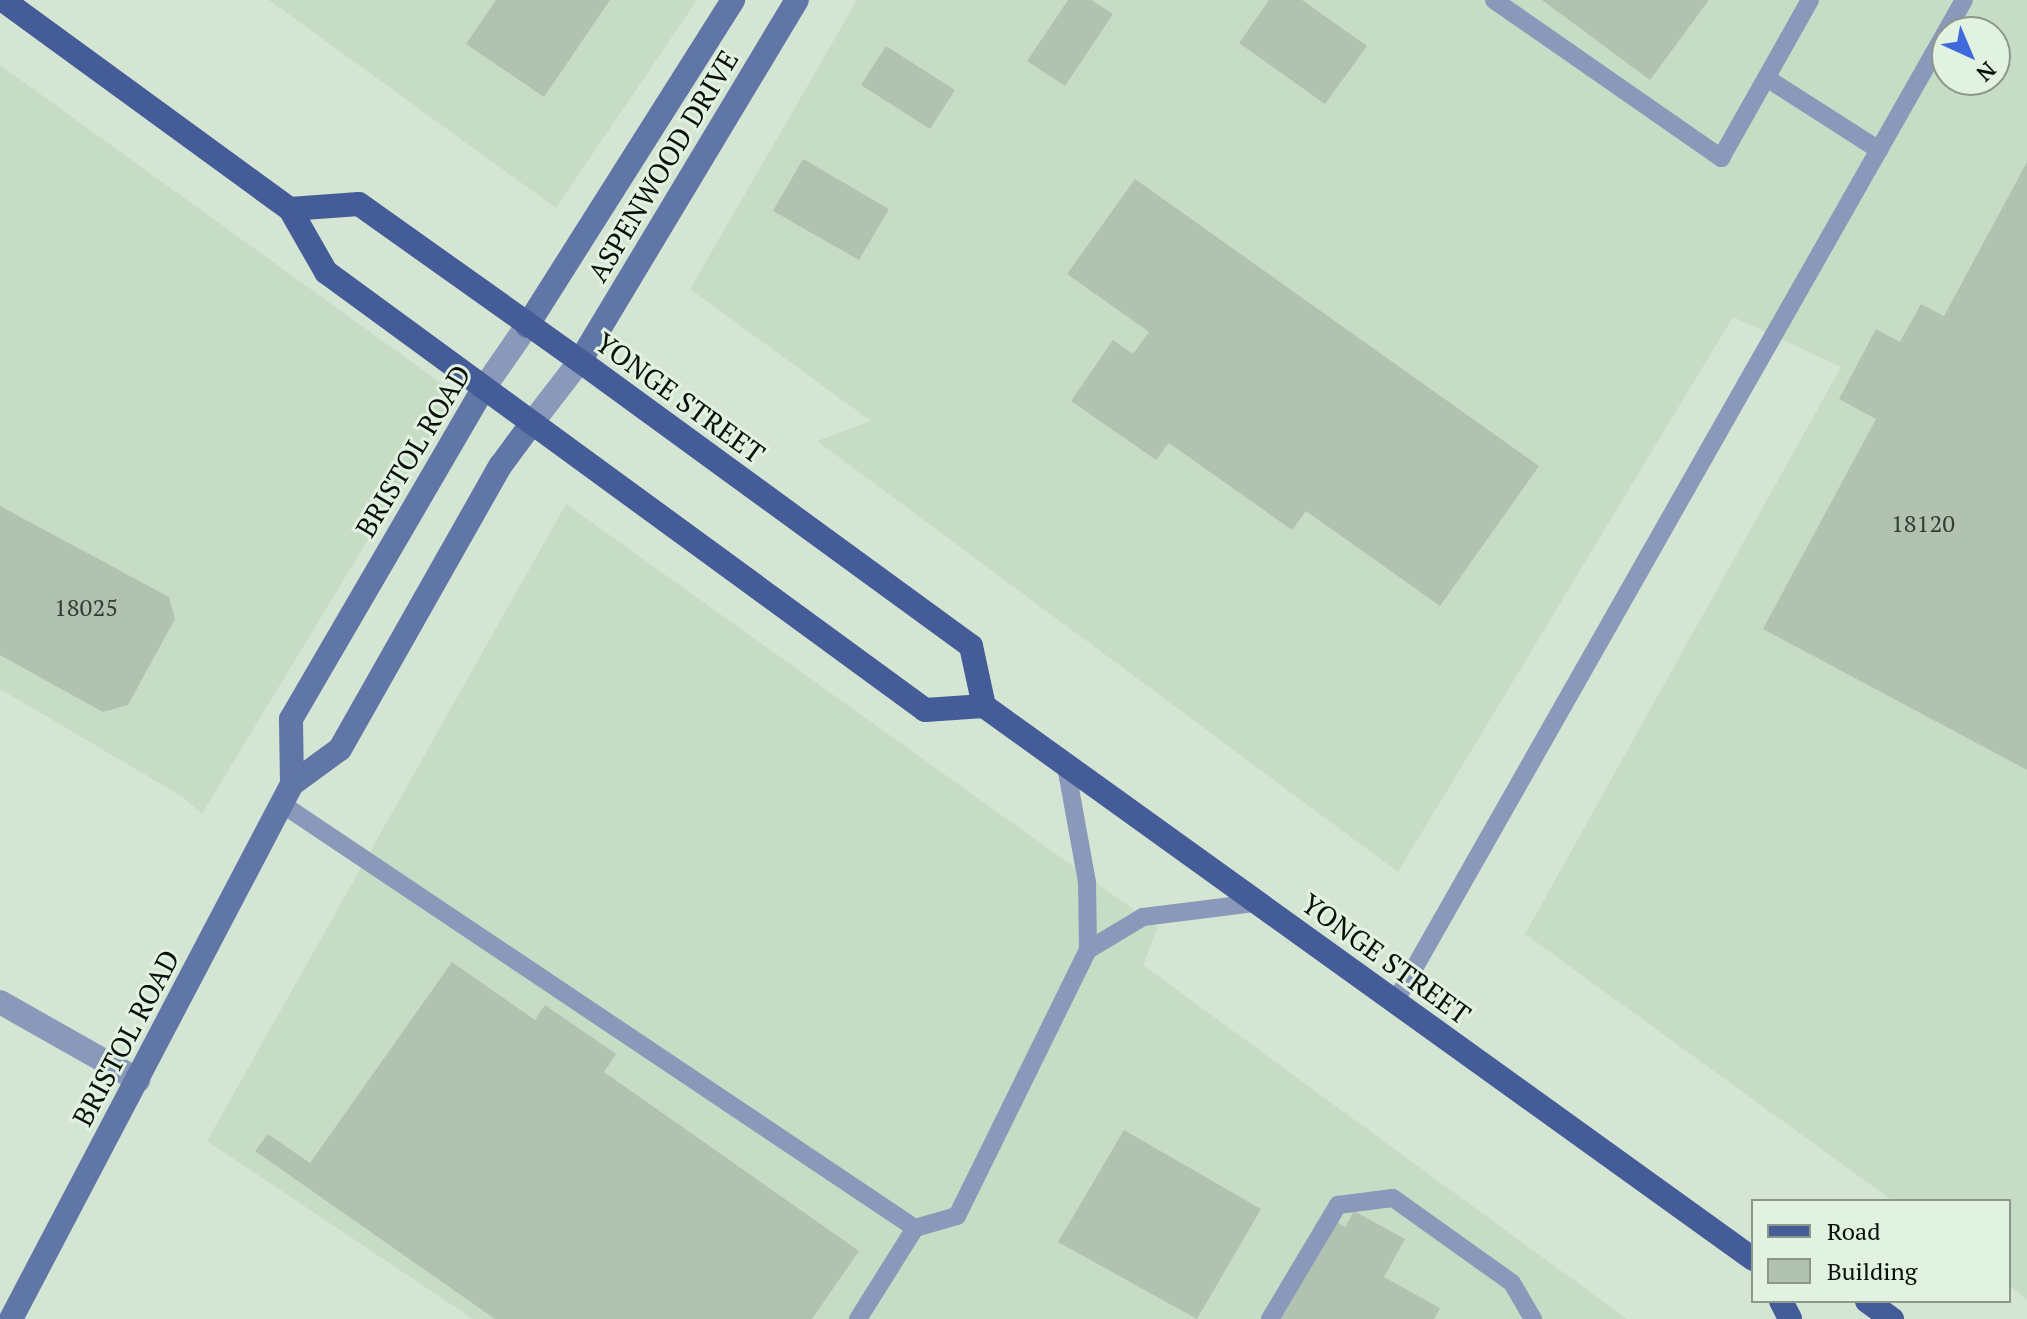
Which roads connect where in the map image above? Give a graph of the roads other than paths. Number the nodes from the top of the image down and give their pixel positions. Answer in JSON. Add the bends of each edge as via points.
{"nodes":[{"id":1,"x":3,"y":0,"type":"edge"},
{"id":2,"x":733,"y":0,"type":"edge"},
{"id":3,"x":797,"y":0,"type":"edge"},
{"id":4,"x":1494,"y":0,"type":"edge"},
{"id":5,"x":1810,"y":0,"type":"edge"},
{"id":6,"x":1964,"y":0,"type":"edge"},
{"id":7,"x":1768,"y":79,"type":"junction"},
{"id":8,"x":1879,"y":150,"type":"junction"},
{"id":9,"x":290,"y":209,"type":"junction"},
{"id":10,"x":527,"y":326,"type":"junction"},
{"id":11,"x":580,"y":361,"type":"junction"},
{"id":12,"x":484,"y":388,"type":"junction"},
{"id":13,"x":532,"y":423,"type":"junction"},
{"id":14,"x":984,"y":706,"type":"junction"},
{"id":15,"x":1066,"y":766,"type":"junction"},
{"id":16,"x":287,"y":794,"type":"junction"},
{"id":17,"x":1256,"y":903,"type":"junction"},
{"id":18,"x":1088,"y":950,"type":"junction"},
{"id":19,"x":0,"y":1002,"type":"edge"},
{"id":20,"x":1395,"y":1002,"type":"junction"},
{"id":21,"x":138,"y":1080,"type":"junction"},
{"id":22,"x":915,"y":1228,"type":"junction"},
{"id":23,"x":1751,"y":1258,"type":"edge"},
{"id":24,"x":1870,"y":1303,"type":"edge"},
{"id":25,"x":11,"y":1319,"type":"edge"},
{"id":26,"x":858,"y":1319,"type":"edge"},
{"id":27,"x":1270,"y":1319,"type":"edge"},
{"id":28,"x":1533,"y":1319,"type":"edge"},
{"id":29,"x":1892,"y":1319,"type":"edge"}],
"edges":[{"from":1,"to":9,"type":"main road"},
{"from":2,"to":10,"type":"street","name":"ASPENWOOD DRIVE"},
{"from":3,"to":11,"type":"street","name":"ASPENWOOD DRIVE"},
{"from":4,"to":7,"type":"lane","via":[[1721,158]]},
{"from":5,"to":7,"type":"lane"},
{"from":6,"to":8,"type":"lane"},
{"from":7,"to":8,"type":"lane"},
{"from":8,"to":20,"type":"lane"},
{"from":9,"to":10,"type":"main road","name":"YONGE STREET","via":[[359,204]]},
{"from":9,"to":12,"type":"main road","via":[[326,272]]},
{"from":10,"to":11,"type":"main road","name":"YONGE STREET"},
{"from":10,"to":12,"type":"street","name":"BRISTOL ROAD"},
{"from":11,"to":13,"type":"street","name":"BRISTOL ROAD"},
{"from":11,"to":14,"type":"main road","name":"YONGE STREET","via":[[971,646]]},
{"from":12,"to":13,"type":"main road"},
{"from":12,"to":16,"type":"street","name":"BRISTOL ROAD","via":[[291,719]]},
{"from":13,"to":14,"type":"main road","via":[[925,710]]},
{"from":13,"to":16,"type":"street","name":"BRISTOL ROAD","via":[[501,465],[340,749]]},
{"from":14,"to":15,"type":"main road","name":"YONGE STREET"},
{"from":15,"to":17,"type":"main road","name":"YONGE STREET"},
{"from":15,"to":18,"type":"lane","via":[[1087,882]]},
{"from":16,"to":21,"type":"street","name":"BRISTOL ROAD"},
{"from":16,"to":22,"type":"lane"},
{"from":17,"to":18,"type":"lane","via":[[1143,917]]},
{"from":17,"to":20,"type":"main road","name":"YONGE STREET"},
{"from":18,"to":22,"type":"lane","via":[[957,1216]]},
{"from":19,"to":21,"type":"street"},
{"from":20,"to":23,"type":"main road","name":"YONGE STREET"},
{"from":21,"to":25,"type":"street","name":"BRISTOL ROAD"},
{"from":22,"to":26,"type":"lane"},
{"from":24,"to":29,"type":"main road"},
{"from":27,"to":28,"type":"lane","via":[[1338,1205],[1393,1198],[1512,1283]]}]}
